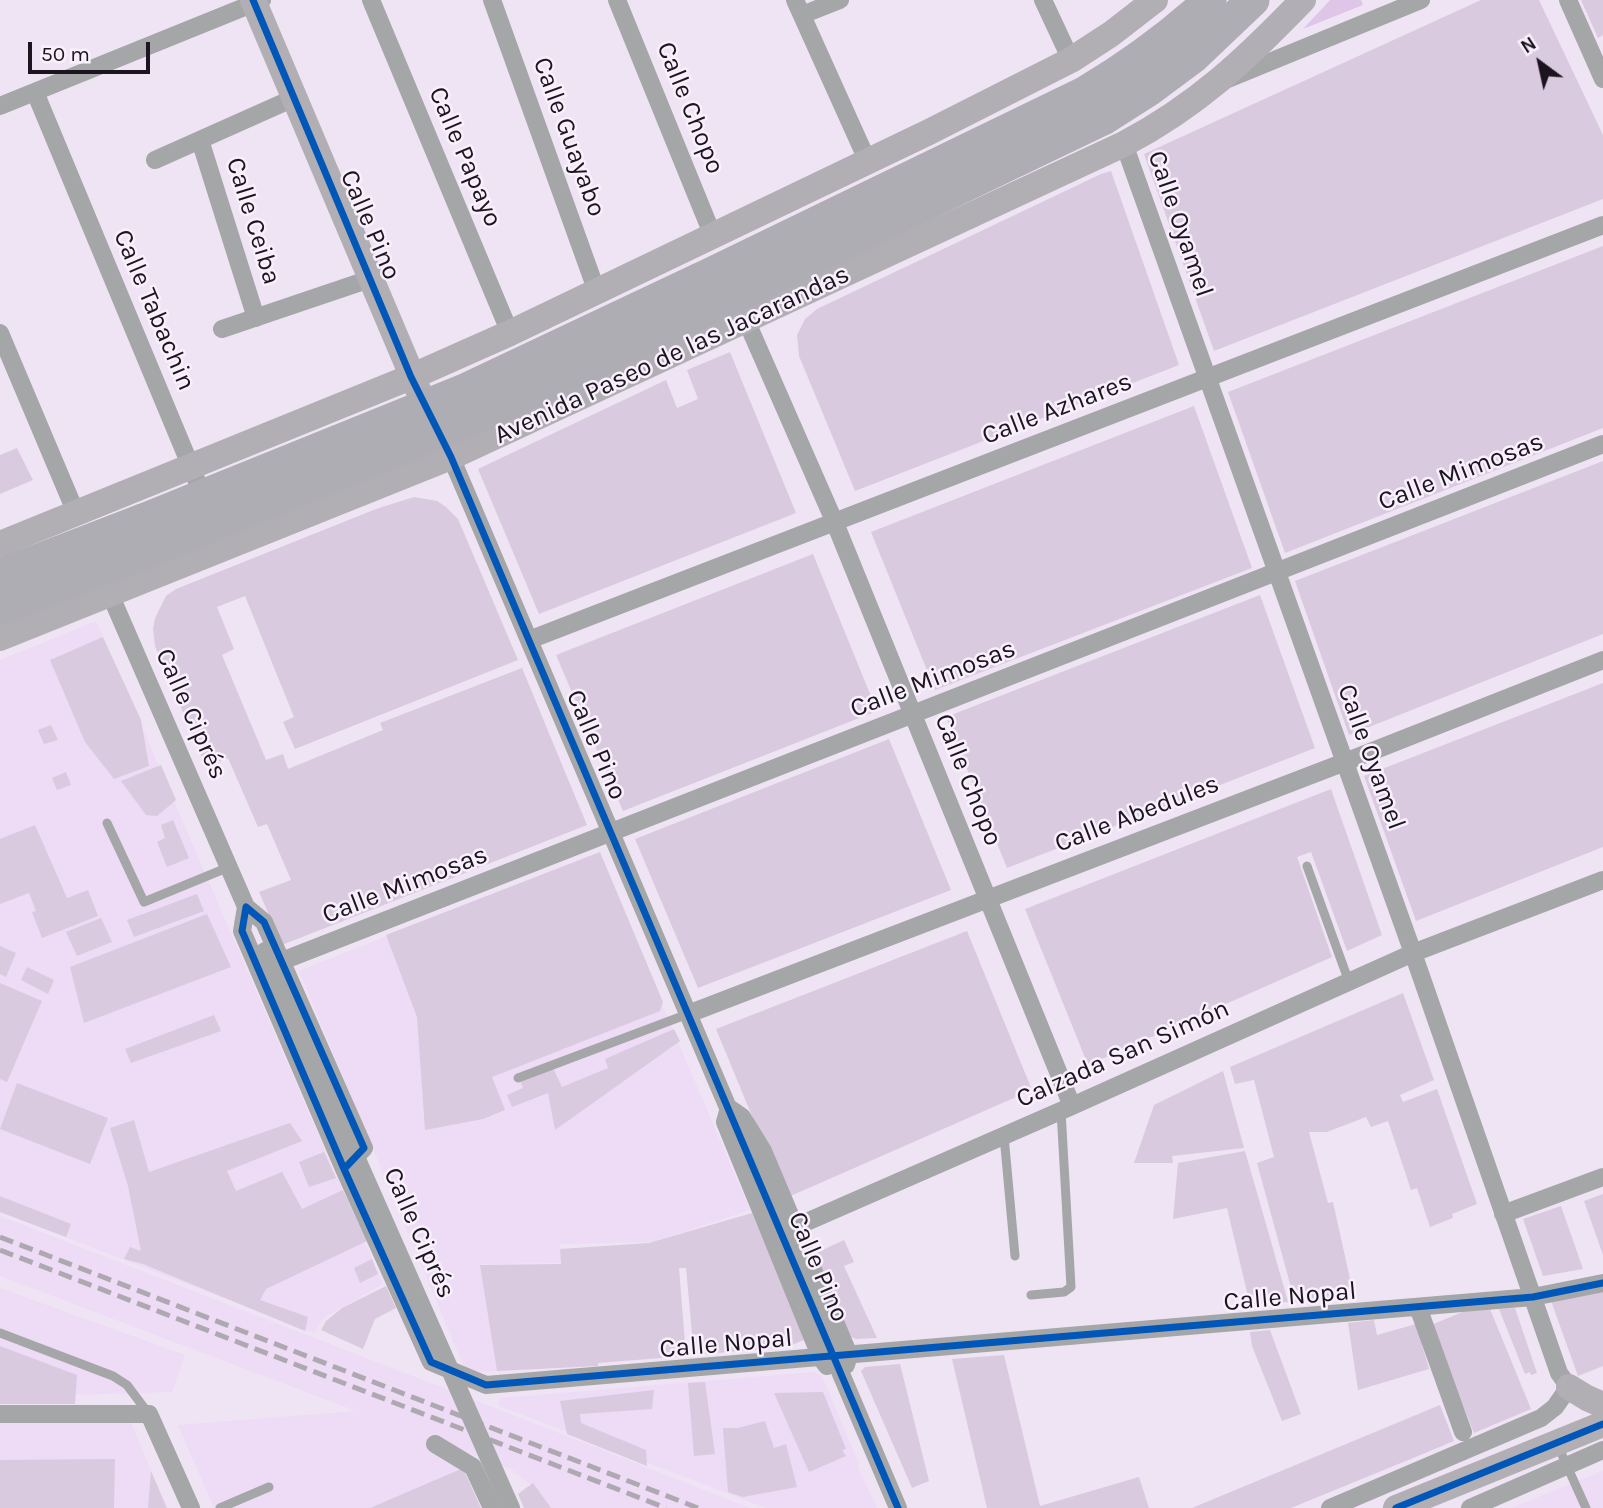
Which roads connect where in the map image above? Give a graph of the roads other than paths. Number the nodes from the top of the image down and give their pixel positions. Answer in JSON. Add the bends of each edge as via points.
{"nodes":[{"id":1,"x":371,"y":0,"type":"edge"},
{"id":2,"x":492,"y":0,"type":"edge"},
{"id":3,"x":617,"y":0,"type":"edge"},
{"id":4,"x":840,"y":0,"type":"edge"},
{"id":5,"x":1043,"y":0,"type":"edge"},
{"id":6,"x":1155,"y":0,"type":"edge"},
{"id":7,"x":1210,"y":0,"type":"edge"},
{"id":8,"x":1253,"y":0,"type":"edge"},
{"id":9,"x":1303,"y":0,"type":"edge"},
{"id":10,"x":1421,"y":0,"type":"edge"},
{"id":11,"x":1568,"y":0,"type":"edge"},
{"id":12,"x":256,"y":1,"type":"edge"},
{"id":13,"x":799,"y":7,"type":"edge"},
{"id":14,"x":1071,"y":60,"type":"junction"},
{"id":15,"x":1603,"y":79,"type":"edge"},
{"id":16,"x":1218,"y":83,"type":"junction"},
{"id":17,"x":35,"y":92,"type":"junction"},
{"id":18,"x":294,"y":98,"type":"junction"},
{"id":19,"x":0,"y":106,"type":"edge"},
{"id":20,"x":200,"y":140,"type":"junction"},
{"id":21,"x":1124,"y":144,"type":"junction"},
{"id":22,"x":155,"y":160,"type":"dead end"},
{"id":23,"x":868,"y":162,"type":"junction"},
{"id":24,"x":1603,"y":225,"type":"edge"},
{"id":25,"x":713,"y":236,"type":"junction"},
{"id":26,"x":369,"y":279,"type":"junction"},
{"id":27,"x":597,"y":292,"type":"junction"},
{"id":28,"x":706,"y":293,"type":"junction"},
{"id":29,"x":256,"y":318,"type":"junction"},
{"id":30,"x":746,"y":320,"type":"junction"},
{"id":31,"x":222,"y":329,"type":"dead end"},
{"id":32,"x":0,"y":333,"type":"edge"},
{"id":33,"x":510,"y":333,"type":"junction"},
{"id":34,"x":642,"y":369,"type":"junction"},
{"id":35,"x":411,"y":377,"type":"junction"},
{"id":36,"x":1207,"y":378,"type":"junction"},
{"id":37,"x":300,"y":422,"type":"junction"},
{"id":38,"x":1603,"y":444,"type":"edge"},
{"id":39,"x":451,"y":457,"type":"junction"},
{"id":40,"x":190,"y":467,"type":"junction"},
{"id":41,"x":336,"y":504,"type":"junction"},
{"id":42,"x":76,"y":513,"type":"junction"},
{"id":43,"x":835,"y":523,"type":"junction"},
{"id":44,"x":148,"y":534,"type":"junction"},
{"id":45,"x":0,"y":544,"type":"edge"},
{"id":46,"x":226,"y":548,"type":"junction"},
{"id":47,"x":1277,"y":572,"type":"junction"},
{"id":48,"x":0,"y":575,"type":"edge"},
{"id":49,"x":110,"y":594,"type":"junction"},
{"id":50,"x":0,"y":608,"type":"edge"},
{"id":51,"x":0,"y":638,"type":"edge"},
{"id":52,"x":529,"y":640,"type":"junction"},
{"id":53,"x":1603,"y":660,"type":"edge"},
{"id":54,"x":914,"y":715,"type":"junction"},
{"id":55,"x":1345,"y":762,"type":"junction"},
{"id":56,"x":107,"y":823,"type":"dead end"},
{"id":57,"x":611,"y":834,"type":"junction"},
{"id":58,"x":1307,"y":866,"type":"dead end"},
{"id":59,"x":229,"y":867,"type":"junction"},
{"id":60,"x":1603,"y":880,"type":"edge"},
{"id":61,"x":987,"y":899,"type":"junction"},
{"id":62,"x":246,"y":907,"type":"junction"},
{"id":63,"x":1413,"y":953,"type":"junction"},
{"id":64,"x":282,"y":961,"type":"junction"},
{"id":65,"x":1349,"y":982,"type":"junction"},
{"id":66,"x":688,"y":1014,"type":"junction"},
{"id":67,"x":518,"y":1078,"type":"dead end"},
{"id":68,"x":729,"y":1108,"type":"junction"},
{"id":69,"x":1067,"y":1109,"type":"junction"},
{"id":70,"x":1004,"y":1136,"type":"junction"},
{"id":71,"x":344,"y":1169,"type":"junction"},
{"id":72,"x":1603,"y":1177,"type":"edge"},
{"id":73,"x":1503,"y":1214,"type":"junction"},
{"id":74,"x":796,"y":1227,"type":"junction"},
{"id":75,"x":1015,"y":1256,"type":"dead end"},
{"id":76,"x":1603,"y":1283,"type":"edge"},
{"id":77,"x":1031,"y":1295,"type":"dead end"},
{"id":78,"x":1532,"y":1297,"type":"junction"},
{"id":79,"x":1418,"y":1307,"type":"junction"},
{"id":80,"x":0,"y":1333,"type":"edge"},
{"id":81,"x":849,"y":1355,"type":"junction"},
{"id":82,"x":821,"y":1358,"type":"junction"},
{"id":83,"x":840,"y":1385,"type":"junction"},
{"id":84,"x":1569,"y":1387,"type":"junction"},
{"id":85,"x":149,"y":1414,"type":"junction"},
{"id":86,"x":0,"y":1415,"type":"edge"},
{"id":87,"x":1602,"y":1428,"type":"edge"},
{"id":88,"x":1463,"y":1432,"type":"dead end"},
{"id":89,"x":1557,"y":1442,"type":"junction"},
{"id":90,"x":435,"y":1444,"type":"dead end"},
{"id":91,"x":1568,"y":1466,"type":"junction"},
{"id":92,"x":269,"y":1487,"type":"dead end"},
{"id":93,"x":191,"y":1508,"type":"edge"},
{"id":94,"x":220,"y":1508,"type":"edge"},
{"id":95,"x":492,"y":1508,"type":"edge"},
{"id":96,"x":511,"y":1508,"type":"edge"},
{"id":97,"x":890,"y":1508,"type":"edge"},
{"id":98,"x":898,"y":1508,"type":"edge"},
{"id":99,"x":1330,"y":1508,"type":"edge"},
{"id":100,"x":1396,"y":1508,"type":"edge"},
{"id":101,"x":1470,"y":1508,"type":"edge"},
{"id":102,"x":1587,"y":1508,"type":"edge"}],
"edges":[{"from":1,"to":33,"type":"street","name":"Calle Papayo"},
{"from":2,"to":27,"type":"street","name":"Calle Guayabo"},
{"from":3,"to":25,"type":"street","name":"Calle Chopo"},
{"from":4,"to":13,"type":"street"},
{"from":5,"to":14,"type":"street"},
{"from":6,"to":14,"type":"main road"},
{"from":7,"to":28,"type":"highway","via":[[1172,35],[1086,92]]},
{"from":8,"to":28,"type":"highway","via":[[1193,57],[1103,119]]},
{"from":9,"to":16,"type":"main road","name":"Avenida Paseo de las Jacarandas"},
{"from":10,"to":16,"type":"street"},
{"from":11,"to":15,"type":"street"},
{"from":12,"to":17,"type":"street"},
{"from":12,"to":18,"type":"main road","name":"Calle Pino"},
{"from":13,"to":23,"type":"street"},
{"from":14,"to":23,"type":"main road"},
{"from":16,"to":21,"type":"main road","name":"Avenida Paseo de las Jacarandas"},
{"from":17,"to":19,"type":"street"},
{"from":17,"to":40,"type":"street","name":"Calle Tabachin"},
{"from":18,"to":20,"type":"street"},
{"from":18,"to":26,"type":"main road","name":"Calle Pino"},
{"from":20,"to":22,"type":"street"},
{"from":20,"to":29,"type":"street","name":"Calle Ceiba"},
{"from":21,"to":30,"type":"main road","name":"Avenida Paseo de las Jacarandas"},
{"from":21,"to":36,"type":"street","name":"Calle Oyamel"},
{"from":23,"to":25,"type":"main road"},
{"from":24,"to":36,"type":"street","name":"Calle Azhares"},
{"from":25,"to":27,"type":"main road"},
{"from":26,"to":29,"type":"street"},
{"from":26,"to":35,"type":"main road","name":"Calle Pino"},
{"from":27,"to":33,"type":"main road"},
{"from":27,"to":34,"type":"main road","via":[[607,337],[628,364]]},
{"from":28,"to":44,"type":"highway","bridge":true,"via":[[455,394]]},
{"from":29,"to":31,"type":"street"},
{"from":30,"to":34,"type":"main road","name":"Avenida Paseo de las Jacarandas"},
{"from":30,"to":43,"type":"street","name":"Calle Chopo"},
{"from":32,"to":42,"type":"street"},
{"from":33,"to":35,"type":"main road"},
{"from":34,"to":39,"type":"main road","name":"Avenida Paseo de las Jacarandas"},
{"from":35,"to":37,"type":"main road"},
{"from":35,"to":39,"type":"main road","name":"Calle Pino"},
{"from":36,"to":43,"type":"street","name":"Calle Azhares"},
{"from":36,"to":47,"type":"street","name":"Calle Oyamel"},
{"from":37,"to":40,"type":"main road"},
{"from":37,"to":41,"type":"main road","via":[[324,434],[339,454],[344,480]]},
{"from":38,"to":47,"type":"street","name":"Calle Mimosas"},
{"from":39,"to":41,"type":"main road","name":"Avenida Paseo de las Jacarandas"},
{"from":39,"to":52,"type":"street","name":"Calle Pino"},
{"from":40,"to":42,"type":"main road"},
{"from":40,"to":46,"type":"street","name":"Calle Tabachin"},
{"from":41,"to":46,"type":"main road","name":"Avenida Paseo de las Jacarandas"},
{"from":42,"to":45,"type":"main road"},
{"from":43,"to":52,"type":"street","name":"Calle Azhares"},
{"from":43,"to":54,"type":"street","name":"Calle Chopo"},
{"from":44,"to":48,"type":"highway"},
{"from":44,"to":50,"type":"highway"},
{"from":46,"to":49,"type":"main road","name":"Avenida Paseo de las Jacarandas"},
{"from":47,"to":54,"type":"street","name":"Calle Mimosas"},
{"from":47,"to":55,"type":"street","name":"Calle Oyamel"},
{"from":49,"to":51,"type":"main road","name":"Avenida Paseo de las Jacarandas"},
{"from":49,"to":59,"type":"street","name":"Calle Ciprés"},
{"from":52,"to":57,"type":"street","name":"Calle Pino"},
{"from":53,"to":55,"type":"street","name":"Calle Abedules"},
{"from":54,"to":57,"type":"street","name":"Calle Mimosas"},
{"from":54,"to":61,"type":"street","name":"Calle Chopo"},
{"from":55,"to":61,"type":"street","name":"Calle Abedules"},
{"from":55,"to":63,"type":"street","name":"Calle Oyamel"},
{"from":56,"to":59,"type":"lane","via":[[144,902]]},
{"from":57,"to":64,"type":"street","name":"Calle Mimosas"},
{"from":57,"to":66,"type":"street","name":"Calle Pino"},
{"from":58,"to":65,"type":"lane"},
{"from":59,"to":62,"type":"street","name":"Calle Ciprés"},
{"from":60,"to":63,"type":"street","name":"Calzada San Simón"},
{"from":61,"to":66,"type":"street","name":"Calle Abedules"},
{"from":61,"to":69,"type":"street","name":"Calle Chopo"},
{"from":62,"to":64,"type":"street","via":[[264,922]]},
{"from":62,"to":71,"type":"street","name":"Calle Nopal","via":[[242,931]]},
{"from":62,"to":96,"type":"street","name":"Calle Ciprés","bridge":true},
{"from":63,"to":65,"type":"street","name":"Calzada San Simón"},
{"from":63,"to":73,"type":"street","name":"Calle Oyamel"},
{"from":64,"to":71,"type":"street","via":[[364,1148]]},
{"from":65,"to":69,"type":"street","name":"Calzada San Simón"},
{"from":66,"to":67,"type":"lane"},
{"from":66,"to":68,"type":"street","name":"Calle Pino"},
{"from":68,"to":74,"type":"street","via":[[741,1117],[763,1151]]},
{"from":68,"to":82,"type":"street","via":[[725,1122]]},
{"from":68,"to":98,"type":"street","name":"Calle Pino","bridge":true},
{"from":69,"to":70,"type":"street","name":"Calzada San Simón"},
{"from":69,"to":77,"type":"lane","via":[[1070,1287],[1064,1292]]},
{"from":70,"to":74,"type":"street","name":"Calzada San Simón"},
{"from":70,"to":75,"type":"lane"},
{"from":71,"to":82,"type":"street","name":"Calle Nopal","via":[[431,1362],[486,1385]]},
{"from":72,"to":73,"type":"street"},
{"from":73,"to":78,"type":"street","name":"Calle Oyamel"},
{"from":74,"to":81,"type":"street"},
{"from":76,"to":78,"type":"street","name":"Calle Nopal"},
{"from":78,"to":79,"type":"street","name":"Calle Nopal"},
{"from":78,"to":84,"type":"street","name":"Calle Oyamel","via":[[1559,1373]]},
{"from":79,"to":81,"type":"street","name":"Calle Nopal"},
{"from":79,"to":88,"type":"street"},
{"from":80,"to":85,"type":"lane","via":[[113,1377],[127,1385]]},
{"from":81,"to":82,"type":"street","name":"Calle Nopal"},
{"from":81,"to":83,"type":"street"},
{"from":82,"to":83,"type":"street"},
{"from":83,"to":97,"type":"street"},
{"from":84,"to":87,"type":"main road"},
{"from":84,"to":99,"type":"street","via":[[1541,1418]]},
{"from":85,"to":86,"type":"street"},
{"from":85,"to":93,"type":"street"},
{"from":87,"to":89,"type":"main road"},
{"from":87,"to":91,"type":"street"},
{"from":89,"to":91,"type":"lane"},
{"from":89,"to":100,"type":"main road"},
{"from":90,"to":95,"type":"street","via":[[473,1467]]},
{"from":91,"to":101,"type":"street"},
{"from":91,"to":102,"type":"lane"},
{"from":92,"to":94,"type":"lane"}]}
